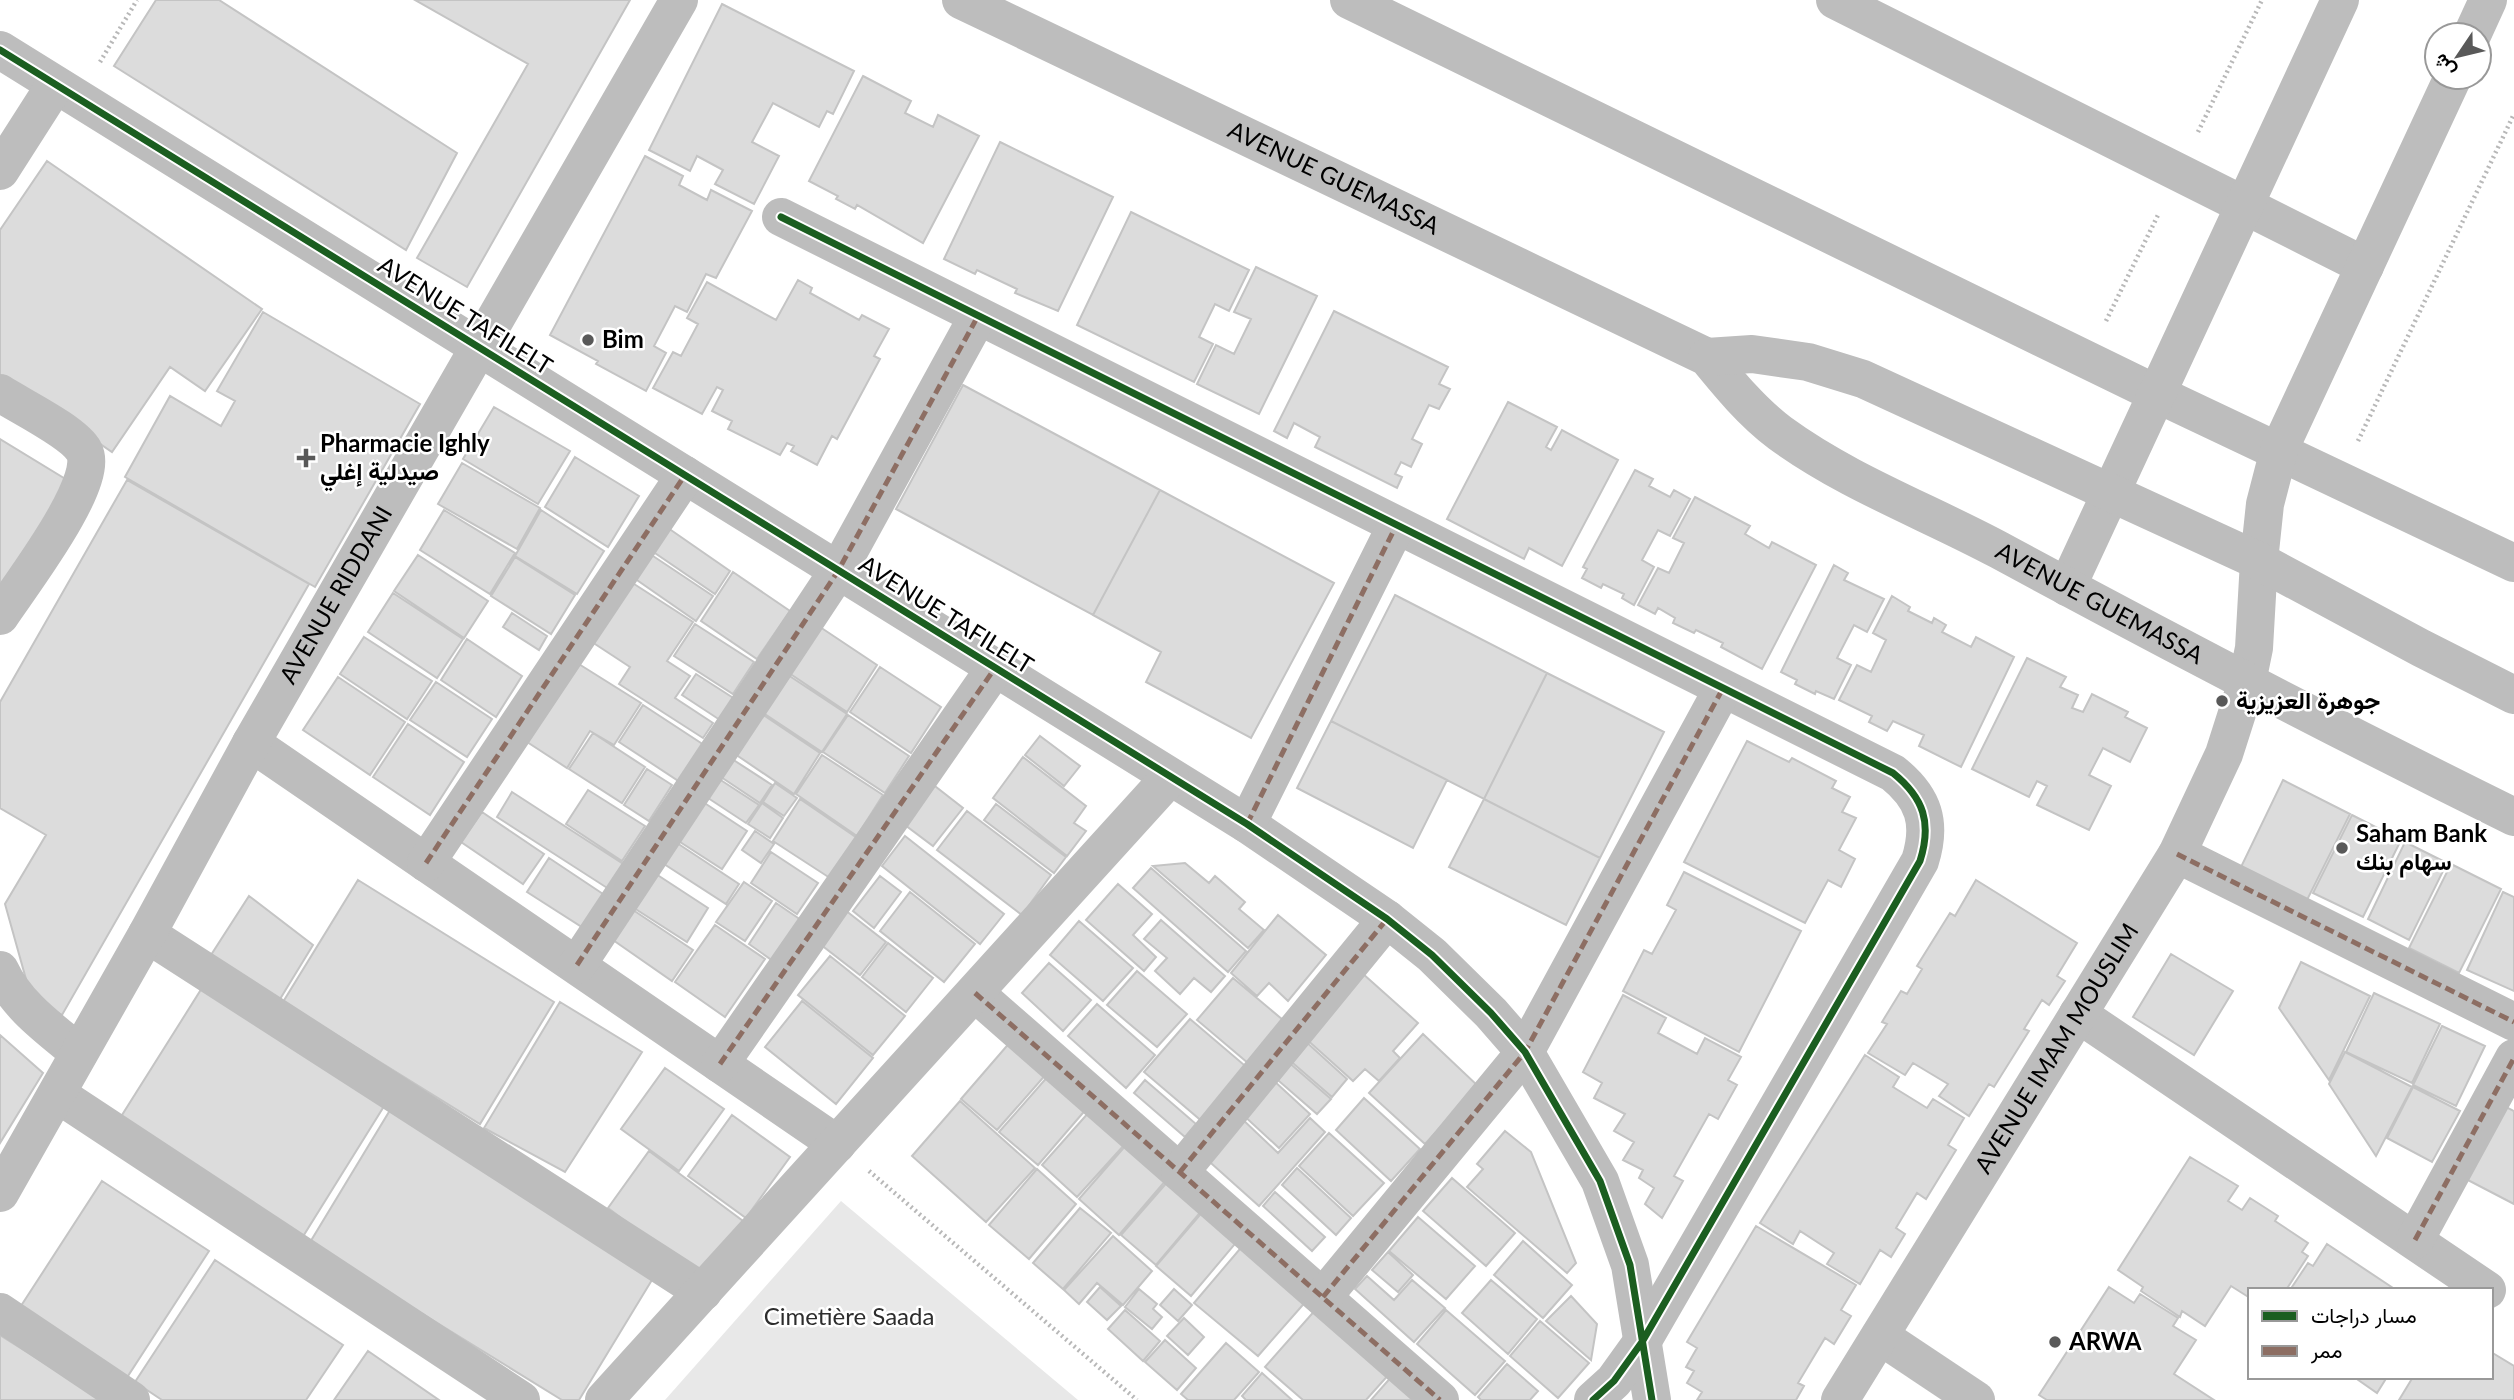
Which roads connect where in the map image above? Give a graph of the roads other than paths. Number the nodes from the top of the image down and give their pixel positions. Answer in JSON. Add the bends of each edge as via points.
{"nodes":[{"id":1,"x":679,"y":0,"type":"edge"},
{"id":2,"x":961,"y":0,"type":"edge"},
{"id":3,"x":1349,"y":0,"type":"edge"},
{"id":4,"x":1835,"y":0,"type":"edge"},
{"id":5,"x":2340,"y":0,"type":"edge"},
{"id":6,"x":2488,"y":0,"type":"edge"},
{"id":7,"x":2478,"y":21,"type":"edge"},
{"id":8,"x":0,"y":50,"type":"edge"},
{"id":9,"x":2446,"y":91,"type":"edge"},
{"id":10,"x":67,"y":92,"type":"junction"},
{"id":11,"x":0,"y":171,"type":"edge"},
{"id":12,"x":2245,"y":207,"type":"junction"},
{"id":13,"x":781,"y":217,"type":"dead end"},
{"id":14,"x":2365,"y":266,"type":"junction"},
{"id":15,"x":978,"y":316,"type":"junction"},
{"id":16,"x":479,"y":348,"type":"junction"},
{"id":17,"x":1707,"y":357,"type":"junction"},
{"id":18,"x":0,"y":393,"type":"edge"},
{"id":19,"x":2158,"y":394,"type":"junction"},
{"id":20,"x":2279,"y":450,"type":"junction"},
{"id":21,"x":685,"y":475,"type":"junction"},
{"id":22,"x":2111,"y":493,"type":"junction"},
{"id":23,"x":1396,"y":526,"type":"junction"},
{"id":24,"x":2259,"y":561,"type":"junction"},
{"id":25,"x":2514,"y":563,"type":"edge"},
{"id":26,"x":838,"y":571,"type":"junction"},
{"id":27,"x":2067,"y":587,"type":"junction"},
{"id":28,"x":0,"y":616,"type":"edge"},
{"id":29,"x":995,"y":668,"type":"junction"},
{"id":30,"x":2247,"y":682,"type":"junction"},
{"id":31,"x":1722,"y":690,"type":"junction"},
{"id":32,"x":2514,"y":695,"type":"edge"},
{"id":33,"x":251,"y":743,"type":"junction"},
{"id":34,"x":1170,"y":777,"type":"junction"},
{"id":35,"x":2514,"y":817,"type":"edge"},
{"id":36,"x":1247,"y":824,"type":"junction"},
{"id":37,"x":2177,"y":854,"type":"junction"},
{"id":38,"x":426,"y":863,"type":"junction"},
{"id":39,"x":1387,"y":919,"type":"junction"},
{"id":40,"x":147,"y":934,"type":"junction"},
{"id":41,"x":577,"y":965,"type":"junction"},
{"id":42,"x":0,"y":970,"type":"edge"},
{"id":43,"x":975,"y":993,"type":"junction"},
{"id":44,"x":2078,"y":1014,"type":"junction"},
{"id":45,"x":2514,"y":1022,"type":"edge"},
{"id":46,"x":79,"y":1052,"type":"junction"},
{"id":47,"x":1525,"y":1052,"type":"junction"},
{"id":48,"x":2514,"y":1058,"type":"edge"},
{"id":49,"x":720,"y":1064,"type":"junction"},
{"id":50,"x":57,"y":1094,"type":"junction"},
{"id":51,"x":837,"y":1144,"type":"junction"},
{"id":52,"x":1180,"y":1172,"type":"junction"},
{"id":53,"x":0,"y":1194,"type":"edge"},
{"id":54,"x":2415,"y":1240,"type":"junction"},
{"id":55,"x":2484,"y":1288,"type":"edge"},
{"id":56,"x":703,"y":1292,"type":"junction"},
{"id":57,"x":2493,"y":1294,"type":"edge"},
{"id":58,"x":1323,"y":1297,"type":"junction"},
{"id":59,"x":2514,"y":1308,"type":"edge"},
{"id":60,"x":0,"y":1312,"type":"edge"},
{"id":61,"x":1880,"y":1336,"type":"junction"},
{"id":62,"x":1642,"y":1342,"type":"junction"},
{"id":63,"x":131,"y":1400,"type":"edge"},
{"id":64,"x":520,"y":1400,"type":"edge"},
{"id":65,"x":604,"y":1400,"type":"edge"},
{"id":66,"x":1440,"y":1400,"type":"edge"},
{"id":67,"x":1593,"y":1400,"type":"edge"},
{"id":68,"x":1652,"y":1400,"type":"edge"},
{"id":69,"x":1840,"y":1400,"type":"edge"},
{"id":70,"x":1976,"y":1400,"type":"edge"}],
"edges":[{"from":1,"to":16,"type":"street","name":"AVENUE RIDDANI"},
{"from":2,"to":17,"type":"street","name":"AVENUE GUEMASSA"},
{"from":3,"to":19,"type":"street"},
{"from":4,"to":12,"type":"street"},
{"from":5,"to":12,"type":"street"},
{"from":6,"to":7,"type":"street"},
{"from":8,"to":10,"type":"street","name":"AVENUE TAFILELT"},
{"from":9,"to":14,"type":"street","name":"AVENUE IMAM MOUSLIM"},
{"from":10,"to":11,"type":"street"},
{"from":10,"to":16,"type":"street","name":"AVENUE TAFILELT"},
{"from":12,"to":14,"type":"street"},
{"from":12,"to":19,"type":"street"},
{"from":13,"to":15,"type":"street"},
{"from":14,"to":20,"type":"street","name":"AVENUE IMAM MOUSLIM"},
{"from":15,"to":23,"type":"street"},
{"from":15,"to":26,"type":"street"},
{"from":16,"to":21,"type":"street","name":"AVENUE TAFILELT"},
{"from":16,"to":33,"type":"street","name":"AVENUE RIDDANI"},
{"from":17,"to":22,"type":"street","name":"AVENUE GUEMASSA","via":[[1752,354],[1808,362],[1863,379]]},
{"from":17,"to":27,"type":"street","name":"AVENUE GUEMASSA","via":[[1778,431],[1822,462]]},
{"from":18,"to":28,"type":"street","via":[[75,439],[87,464],[76,501]]},
{"from":19,"to":20,"type":"street"},
{"from":19,"to":22,"type":"street"},
{"from":20,"to":24,"type":"street","name":"AVENUE IMAM MOUSLIM","via":[[2265,504]]},
{"from":20,"to":25,"type":"street"},
{"from":21,"to":26,"type":"street","name":"AVENUE TAFILELT"},
{"from":21,"to":38,"type":"street"},
{"from":22,"to":24,"type":"street","name":"AVENUE GUEMASSA"},
{"from":22,"to":27,"type":"street"},
{"from":23,"to":31,"type":"street"},
{"from":23,"to":36,"type":"street"},
{"from":24,"to":30,"type":"street","name":"AVENUE IMAM MOUSLIM","via":[[2254,648]]},
{"from":24,"to":32,"type":"street","name":"AVENUE GUEMASSA"},
{"from":26,"to":29,"type":"street","name":"AVENUE TAFILELT"},
{"from":26,"to":41,"type":"street"},
{"from":27,"to":30,"type":"street","name":"AVENUE GUEMASSA"},
{"from":29,"to":34,"type":"street","name":"AVENUE TAFILELT"},
{"from":29,"to":49,"type":"street"},
{"from":30,"to":35,"type":"street","name":"AVENUE GUEMASSA"},
{"from":30,"to":37,"type":"street","name":"AVENUE IMAM MOUSLIM","via":[[2224,754]]},
{"from":31,"to":47,"type":"street"},
{"from":31,"to":62,"type":"street","via":[[1893,773],[1916,796],[1923,812],[1925,845],[1920,861]]},
{"from":33,"to":38,"type":"street"},
{"from":33,"to":40,"type":"street","name":"AVENUE RIDDANI"},
{"from":34,"to":36,"type":"street","name":"AVENUE TAFILELT"},
{"from":34,"to":43,"type":"street"},
{"from":36,"to":39,"type":"street","name":"AVENUE TAFILELT"},
{"from":37,"to":44,"type":"street","name":"AVENUE IMAM MOUSLIM"},
{"from":37,"to":45,"type":"street"},
{"from":38,"to":41,"type":"street"},
{"from":39,"to":47,"type":"street","name":"AVENUE TAFILELT","via":[[1432,955]]},
{"from":39,"to":52,"type":"street"},
{"from":40,"to":46,"type":"street","name":"AVENUE RIDDANI"},
{"from":40,"to":56,"type":"street"},
{"from":41,"to":49,"type":"street"},
{"from":42,"to":46,"type":"street","via":[[29,1012]]},
{"from":43,"to":51,"type":"street"},
{"from":43,"to":52,"type":"street"},
{"from":44,"to":54,"type":"street"},
{"from":44,"to":61,"type":"street","name":"AVENUE IMAM MOUSLIM"},
{"from":46,"to":50,"type":"street","name":"AVENUE RIDDANI"},
{"from":47,"to":58,"type":"street"},
{"from":47,"to":62,"type":"street","name":"AVENUE TAFILELT","via":[[1601,1181],[1630,1265]]},
{"from":48,"to":54,"type":"street"},
{"from":49,"to":51,"type":"street"},
{"from":50,"to":53,"type":"street","name":"AVENUE RIDDANI"},
{"from":50,"to":64,"type":"street"},
{"from":51,"to":56,"type":"street"},
{"from":52,"to":58,"type":"street"},
{"from":54,"to":55,"type":"street"},
{"from":56,"to":65,"type":"street"},
{"from":57,"to":59,"type":"street"},
{"from":58,"to":66,"type":"street"},
{"from":60,"to":63,"type":"street"},
{"from":61,"to":69,"type":"street","name":"AVENUE IMAM MOUSLIM"},
{"from":61,"to":70,"type":"street"},
{"from":62,"to":67,"type":"street","via":[[1614,1381]]},
{"from":62,"to":68,"type":"street","name":"AVENUE TAFILELT"}]}
